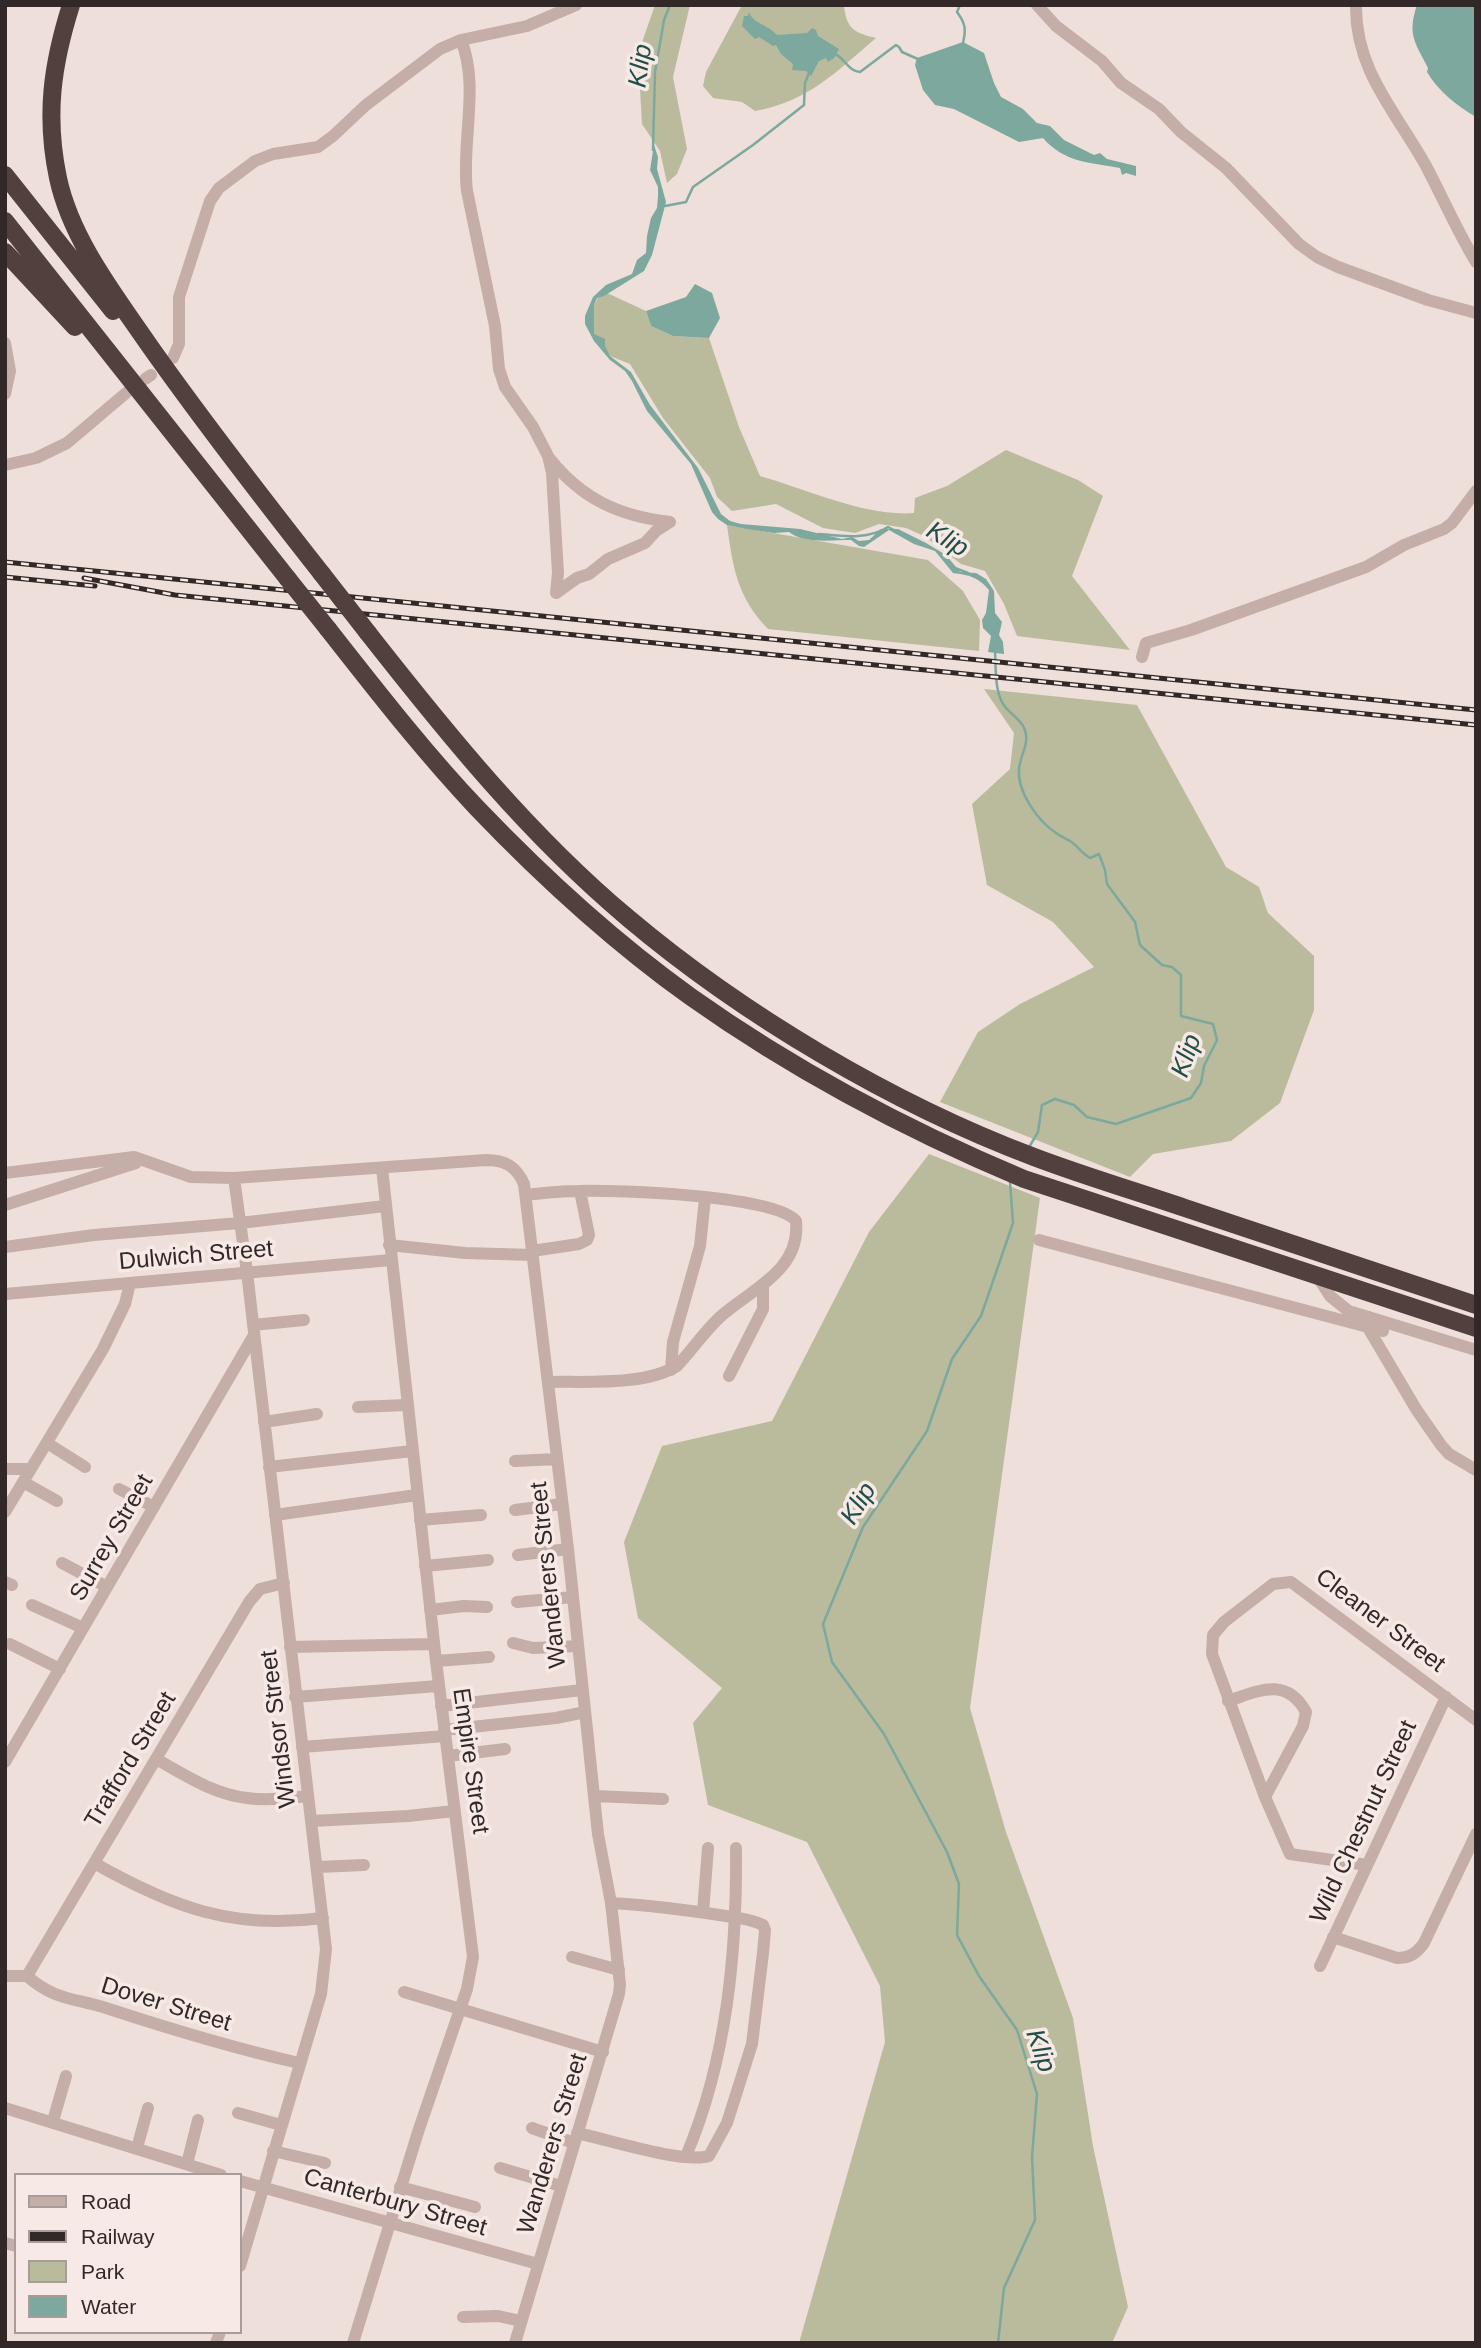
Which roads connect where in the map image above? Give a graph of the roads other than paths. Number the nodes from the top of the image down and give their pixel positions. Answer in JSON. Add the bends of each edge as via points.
{"nodes":[{"id":1,"x":71,"y":5,"type":"edge"},
{"id":2,"x":576,"y":5,"type":"edge"},
{"id":3,"x":1037,"y":5,"type":"edge"},
{"id":4,"x":1356,"y":5,"type":"edge"},
{"id":5,"x":461,"y":40,"type":"junction"},
{"id":6,"x":5,"y":174,"type":"edge"},
{"id":7,"x":5,"y":221,"type":"edge"},
{"id":8,"x":5,"y":252,"type":"edge"},
{"id":9,"x":1476,"y":262,"type":"edge"},
{"id":10,"x":1475,"y":313,"type":"edge"},
{"id":11,"x":5,"y":343,"type":"edge"},
{"id":12,"x":173,"y":358,"type":"dead end"},
{"id":13,"x":127,"y":393,"type":"dead end"},
{"id":14,"x":5,"y":394,"type":"edge"},
{"id":15,"x":213,"y":433,"type":"junction"},
{"id":16,"x":181,"y":444,"type":"junction"},
{"id":17,"x":548,"y":456,"type":"junction"},
{"id":18,"x":5,"y":465,"type":"edge"},
{"id":19,"x":1476,"y":491,"type":"edge"},
{"id":20,"x":1142,"y":657,"type":"dead end"},
{"id":21,"x":142,"y":1159,"type":"junction"},
{"id":22,"x":382,"y":1168,"type":"junction"},
{"id":23,"x":5,"y":1173,"type":"edge"},
{"id":24,"x":234,"y":1178,"type":"junction"},
{"id":25,"x":580,"y":1191,"type":"junction"},
{"id":26,"x":526,"y":1195,"type":"junction"},
{"id":27,"x":705,"y":1198,"type":"junction"},
{"id":28,"x":5,"y":1205,"type":"edge"},
{"id":29,"x":385,"y":1206,"type":"junction"},
{"id":30,"x":240,"y":1223,"type":"junction"},
{"id":31,"x":1039,"y":1240,"type":"dead end"},
{"id":32,"x":389,"y":1245,"type":"junction"},
{"id":33,"x":5,"y":1247,"type":"edge"},
{"id":34,"x":533,"y":1253,"type":"junction"},
{"id":35,"x":391,"y":1260,"type":"junction"},
{"id":36,"x":247,"y":1272,"type":"junction"},
{"id":37,"x":1317,"y":1276,"type":"junction"},
{"id":38,"x":130,"y":1283,"type":"junction"},
{"id":39,"x":763,"y":1285,"type":"junction"},
{"id":40,"x":5,"y":1294,"type":"edge"},
{"id":41,"x":1476,"y":1306,"type":"edge"},
{"id":42,"x":1346,"y":1310,"type":"junction"},
{"id":43,"x":304,"y":1320,"type":"dead end"},
{"id":44,"x":1367,"y":1326,"type":"junction"},
{"id":45,"x":1476,"y":1328,"type":"edge"},
{"id":46,"x":253,"y":1330,"type":"junction"},
{"id":47,"x":1383,"y":1331,"type":"dead end"},
{"id":48,"x":1476,"y":1350,"type":"edge"},
{"id":49,"x":671,"y":1370,"type":"junction"},
{"id":50,"x":729,"y":1376,"type":"dead end"},
{"id":51,"x":548,"y":1381,"type":"junction"},
{"id":52,"x":407,"y":1405,"type":"junction"},
{"id":53,"x":358,"y":1407,"type":"dead end"},
{"id":54,"x":317,"y":1414,"type":"dead end"},
{"id":55,"x":264,"y":1422,"type":"junction"},
{"id":56,"x":47,"y":1443,"type":"junction"},
{"id":57,"x":412,"y":1451,"type":"junction"},
{"id":58,"x":557,"y":1459,"type":"junction"},
{"id":59,"x":515,"y":1461,"type":"dead end"},
{"id":60,"x":269,"y":1466,"type":"junction"},
{"id":61,"x":85,"y":1467,"type":"dead end"},
{"id":62,"x":5,"y":1469,"type":"edge"},
{"id":63,"x":30,"y":1469,"type":"junction"},
{"id":64,"x":1476,"y":1470,"type":"edge"},
{"id":65,"x":23,"y":1482,"type":"junction"},
{"id":66,"x":119,"y":1489,"type":"dead end"},
{"id":67,"x":417,"y":1495,"type":"junction"},
{"id":68,"x":57,"y":1501,"type":"dead end"},
{"id":69,"x":562,"y":1504,"type":"junction"},
{"id":70,"x":154,"y":1507,"type":"junction"},
{"id":71,"x":515,"y":1510,"type":"dead end"},
{"id":72,"x":5,"y":1512,"type":"edge"},
{"id":73,"x":275,"y":1515,"type":"junction"},
{"id":74,"x":481,"y":1515,"type":"dead end"},
{"id":75,"x":420,"y":1520,"type":"junction"},
{"id":76,"x":568,"y":1549,"type":"junction"},
{"id":77,"x":518,"y":1555,"type":"dead end"},
{"id":78,"x":488,"y":1560,"type":"dead end"},
{"id":79,"x":62,"y":1563,"type":"dead end"},
{"id":80,"x":425,"y":1566,"type":"junction"},
{"id":81,"x":284,"y":1583,"type":"junction"},
{"id":82,"x":107,"y":1587,"type":"junction"},
{"id":83,"x":573,"y":1597,"type":"junction"},
{"id":84,"x":517,"y":1602,"type":"dead end"},
{"id":85,"x":33,"y":1605,"type":"dead end"},
{"id":86,"x":487,"y":1607,"type":"dead end"},
{"id":87,"x":430,"y":1610,"type":"junction"},
{"id":88,"x":83,"y":1628,"type":"junction"},
{"id":89,"x":513,"y":1643,"type":"dead end"},
{"id":90,"x":10,"y":1644,"type":"dead end"},
{"id":91,"x":434,"y":1644,"type":"junction"},
{"id":92,"x":578,"y":1646,"type":"junction"},
{"id":93,"x":290,"y":1647,"type":"junction"},
{"id":94,"x":489,"y":1657,"type":"dead end"},
{"id":95,"x":436,"y":1661,"type":"junction"},
{"id":96,"x":60,"y":1669,"type":"junction"},
{"id":97,"x":438,"y":1686,"type":"junction"},
{"id":98,"x":582,"y":1690,"type":"junction"},
{"id":99,"x":295,"y":1697,"type":"junction"},
{"id":100,"x":1446,"y":1697,"type":"junction"},
{"id":101,"x":1228,"y":1702,"type":"junction"},
{"id":102,"x":441,"y":1706,"type":"junction"},
{"id":103,"x":585,"y":1712,"type":"junction"},
{"id":104,"x":1476,"y":1720,"type":"edge"},
{"id":105,"x":445,"y":1733,"type":"junction"},
{"id":106,"x":302,"y":1747,"type":"junction"},
{"id":107,"x":9,"y":1748,"type":"edge"},
{"id":108,"x":505,"y":1749,"type":"dead end"},
{"id":109,"x":448,"y":1756,"type":"junction"},
{"id":110,"x":156,"y":1759,"type":"junction"},
{"id":111,"x":5,"y":1762,"type":"edge"},
{"id":112,"x":307,"y":1796,"type":"junction"},
{"id":113,"x":595,"y":1796,"type":"junction"},
{"id":114,"x":1265,"y":1797,"type":"junction"},
{"id":115,"x":663,"y":1799,"type":"dead end"},
{"id":116,"x":454,"y":1811,"type":"junction"},
{"id":117,"x":312,"y":1821,"type":"junction"},
{"id":118,"x":1476,"y":1834,"type":"edge"},
{"id":119,"x":708,"y":1848,"type":"dead end"},
{"id":120,"x":736,"y":1849,"type":"dead end"},
{"id":121,"x":1472,"y":1853,"type":"edge"},
{"id":122,"x":94,"y":1864,"type":"junction"},
{"id":123,"x":364,"y":1865,"type":"dead end"},
{"id":124,"x":1367,"y":1865,"type":"junction"},
{"id":125,"x":317,"y":1867,"type":"junction"},
{"id":126,"x":611,"y":1903,"type":"junction"},
{"id":127,"x":703,"y":1912,"type":"junction"},
{"id":128,"x":323,"y":1918,"type":"junction"},
{"id":129,"x":736,"y":1918,"type":"junction"},
{"id":130,"x":1333,"y":1937,"type":"junction"},
{"id":131,"x":572,"y":1957,"type":"dead end"},
{"id":132,"x":1320,"y":1966,"type":"dead end"},
{"id":133,"x":619,"y":1970,"type":"junction"},
{"id":134,"x":5,"y":1976,"type":"edge"},
{"id":135,"x":27,"y":1976,"type":"junction"},
{"id":136,"x":404,"y":1992,"type":"dead end"},
{"id":137,"x":461,"y":2007,"type":"junction"},
{"id":138,"x":603,"y":2052,"type":"junction"},
{"id":139,"x":299,"y":2063,"type":"junction"},
{"id":140,"x":66,"y":2076,"type":"dead end"},
{"id":141,"x":5,"y":2108,"type":"edge"},
{"id":142,"x":148,"y":2108,"type":"dead end"},
{"id":143,"x":238,"y":2113,"type":"dead end"},
{"id":144,"x":198,"y":2120,"type":"dead end"},
{"id":145,"x":52,"y":2121,"type":"junction"},
{"id":146,"x":281,"y":2125,"type":"junction"},
{"id":147,"x":532,"y":2128,"type":"dead end"},
{"id":148,"x":576,"y":2138,"type":"junction"},
{"id":149,"x":137,"y":2148,"type":"junction"},
{"id":150,"x":273,"y":2151,"type":"junction"},
{"id":151,"x":687,"y":2156,"type":"junction"},
{"id":152,"x":325,"y":2163,"type":"dead end"},
{"id":153,"x":187,"y":2164,"type":"junction"},
{"id":154,"x":500,"y":2168,"type":"dead end"},
{"id":155,"x":215,"y":2173,"type":"edge"},
{"id":156,"x":242,"y":2182,"type":"edge"},
{"id":157,"x":561,"y":2186,"type":"junction"},
{"id":158,"x":400,"y":2187,"type":"junction"},
{"id":159,"x":262,"y":2188,"type":"junction"},
{"id":160,"x":475,"y":2207,"type":"dead end"},
{"id":161,"x":389,"y":2222,"type":"junction"},
{"id":162,"x":242,"y":2259,"type":"edge"},
{"id":163,"x":538,"y":2264,"type":"junction"},
{"id":164,"x":463,"y":2317,"type":"dead end"},
{"id":165,"x":522,"y":2321,"type":"junction"},
{"id":166,"x":353,"y":2343,"type":"edge"},
{"id":167,"x":515,"y":2343,"type":"edge"}],
"edges":[{"from":1,"to":15,"type":"highway","via":[[55,62],[51,105],[51,136],[69,213],[115,296]]},
{"from":2,"to":5,"type":"street","via":[[527,26]]},
{"from":3,"to":10,"type":"street","via":[[1121,83],[1159,109],[1226,168],[1299,244],[1338,267]]},
{"from":4,"to":9,"type":"street","via":[[1360,41],[1378,90],[1418,152]]},
{"from":5,"to":12,"type":"street","via":[[414,66],[318,147],[255,161],[219,188],[210,201],[179,297],[178,344]]},
{"from":5,"to":17,"type":"street","via":[[470,70],[466,181],[499,369],[505,387]]},
{"from":6,"to":15,"type":"highway"},
{"from":7,"to":16,"type":"highway"},
{"from":8,"to":16,"type":"highway"},
{"from":11,"to":14,"type":"street","via":[[10,371]]},
{"from":13,"to":18,"type":"street","via":[[67,443],[36,458]]},
{"from":15,"to":41,"type":"highway","bridge":true,"via":[[433,716],[512,808],[630,920],[706,978],[782,1030],[894,1094],[987,1138]]},
{"from":16,"to":37,"type":"highway","bridge":true,"via":[[419,743],[476,806],[529,860],[689,995],[788,1061],[978,1160]]},
{"from":17,"to":17,"type":"street","via":[[554,495],[556,593],[608,559],[645,544],[670,522],[592,499]]},
{"from":19,"to":20,"type":"street","via":[[1444,529],[1366,567],[1146,643]]},
{"from":21,"to":23,"type":"street"},
{"from":21,"to":24,"type":"street","name":"Wanderers Street","via":[[191,1177]]},
{"from":21,"to":28,"type":"street"},
{"from":22,"to":24,"type":"street","name":"Wanderers Street"},
{"from":22,"to":26,"type":"street","name":"Wanderers Street","via":[[504,1161],[517,1170]]},
{"from":22,"to":29,"type":"street","name":"Empire Street"},
{"from":24,"to":30,"type":"street","name":"Windsor Street"},
{"from":25,"to":26,"type":"street"},
{"from":25,"to":27,"type":"street"},
{"from":25,"to":34,"type":"street","via":[[587,1240]]},
{"from":26,"to":34,"type":"street","name":"Wanderers Street"},
{"from":27,"to":39,"type":"street","via":[[781,1211],[796,1221],[796,1240],[789,1256]]},
{"from":27,"to":49,"type":"street","via":[[700,1246],[673,1342]]},
{"from":29,"to":30,"type":"street"},
{"from":29,"to":32,"type":"street","name":"Empire Street"},
{"from":30,"to":33,"type":"street"},
{"from":30,"to":36,"type":"street","name":"Windsor Street"},
{"from":31,"to":44,"type":"street"},
{"from":32,"to":34,"type":"street","via":[[465,1253]]},
{"from":32,"to":35,"type":"street","name":"Empire Street"},
{"from":34,"to":51,"type":"street","name":"Wanderers Street"},
{"from":35,"to":36,"type":"street","name":"Dulwich Street"},
{"from":35,"to":52,"type":"street","name":"Empire Street"},
{"from":36,"to":38,"type":"street","name":"Dulwich Street"},
{"from":36,"to":46,"type":"street","name":"Windsor Street"},
{"from":37,"to":42,"type":"street","via":[[1329,1296]]},
{"from":37,"to":45,"type":"highway"},
{"from":38,"to":40,"type":"street","name":"Dulwich Street"},
{"from":38,"to":56,"type":"street","via":[[112,1332]]},
{"from":39,"to":49,"type":"street","via":[[726,1312]]},
{"from":39,"to":50,"type":"street","via":[[763,1309]]},
{"from":42,"to":44,"type":"street"},
{"from":42,"to":48,"type":"street"},
{"from":43,"to":46,"type":"street"},
{"from":44,"to":47,"type":"street"},
{"from":44,"to":64,"type":"street","via":[[1430,1431],[1450,1454]]},
{"from":46,"to":55,"type":"street","name":"Windsor Street"},
{"from":46,"to":70,"type":"street","name":"Surrey Street"},
{"from":49,"to":51,"type":"street","via":[[621,1380]]},
{"from":51,"to":58,"type":"street","name":"Wanderers Street"},
{"from":52,"to":53,"type":"street"},
{"from":52,"to":57,"type":"street","name":"Empire Street"},
{"from":54,"to":55,"type":"street"},
{"from":55,"to":60,"type":"street","name":"Windsor Street"},
{"from":56,"to":61,"type":"street"},
{"from":56,"to":63,"type":"street"},
{"from":57,"to":60,"type":"street"},
{"from":57,"to":67,"type":"street","name":"Empire Street"},
{"from":58,"to":59,"type":"street"},
{"from":58,"to":69,"type":"street","name":"Wanderers Street"},
{"from":60,"to":73,"type":"street","name":"Windsor Street"},
{"from":62,"to":63,"type":"street"},
{"from":63,"to":65,"type":"street"},
{"from":65,"to":68,"type":"street"},
{"from":65,"to":72,"type":"street"},
{"from":66,"to":70,"type":"street"},
{"from":67,"to":73,"type":"street"},
{"from":67,"to":75,"type":"street","name":"Empire Street"},
{"from":69,"to":71,"type":"street"},
{"from":69,"to":76,"type":"street","name":"Wanderers Street"},
{"from":70,"to":82,"type":"street","name":"Surrey Street"},
{"from":73,"to":81,"type":"street","name":"Windsor Street"},
{"from":74,"to":75,"type":"street"},
{"from":75,"to":80,"type":"street","name":"Empire Street"},
{"from":76,"to":77,"type":"street"},
{"from":76,"to":83,"type":"street","name":"Wanderers Street"},
{"from":78,"to":80,"type":"street"},
{"from":79,"to":82,"type":"street"},
{"from":80,"to":87,"type":"street","name":"Empire Street"},
{"from":81,"to":93,"type":"street","name":"Windsor Street"},
{"from":81,"to":110,"type":"street","name":"Trafford Street","via":[[260,1589],[249,1602]]},
{"from":82,"to":88,"type":"street","name":"Surrey Street"},
{"from":83,"to":84,"type":"street"},
{"from":83,"to":92,"type":"street","name":"Wanderers Street"},
{"from":85,"to":88,"type":"street"},
{"from":86,"to":87,"type":"street"},
{"from":87,"to":91,"type":"street","name":"Empire Street"},
{"from":88,"to":96,"type":"street","name":"Surrey Street"},
{"from":89,"to":92,"type":"street","via":[[533,1648]]},
{"from":90,"to":96,"type":"street"},
{"from":91,"to":93,"type":"street"},
{"from":91,"to":95,"type":"street","name":"Empire Street"},
{"from":92,"to":98,"type":"street","name":"Wanderers Street"},
{"from":93,"to":99,"type":"street","name":"Windsor Street"},
{"from":94,"to":95,"type":"street"},
{"from":95,"to":97,"type":"street","name":"Empire Street"},
{"from":96,"to":107,"type":"street","name":"Surrey Street"},
{"from":97,"to":99,"type":"street"},
{"from":97,"to":102,"type":"street","name":"Empire Street"},
{"from":98,"to":102,"type":"street"},
{"from":98,"to":103,"type":"street","name":"Wanderers Street"},
{"from":99,"to":106,"type":"street","name":"Windsor Street"},
{"from":100,"to":101,"type":"street","name":"Cleaner Street","via":[[1304,1590],[1279,1581],[1213,1635],[1212,1654]]},
{"from":100,"to":104,"type":"street","name":"Cleaner Street"},
{"from":100,"to":124,"type":"street","name":"Wild Chestnut Street"},
{"from":101,"to":114,"type":"street","name":"Cleaner Street"},
{"from":101,"to":114,"type":"street","via":[[1270,1688],[1291,1696],[1306,1712]]},
{"from":102,"to":105,"type":"street","name":"Empire Street"},
{"from":103,"to":105,"type":"street"},
{"from":103,"to":113,"type":"street","name":"Wanderers Street"},
{"from":105,"to":106,"type":"street"},
{"from":105,"to":109,"type":"street","name":"Empire Street"},
{"from":106,"to":112,"type":"street","name":"Windsor Street"},
{"from":107,"to":111,"type":"street","name":"Surrey Street"},
{"from":108,"to":109,"type":"street"},
{"from":109,"to":116,"type":"street","name":"Empire Street"},
{"from":110,"to":112,"type":"street","via":[[230,1795],[260,1799]]},
{"from":110,"to":122,"type":"street","name":"Trafford Street"},
{"from":112,"to":117,"type":"street","name":"Windsor Street"},
{"from":113,"to":115,"type":"street"},
{"from":113,"to":126,"type":"street","name":"Wanderers Street"},
{"from":114,"to":124,"type":"street","name":"Cleaner Street","via":[[1290,1854]]},
{"from":116,"to":117,"type":"street"},
{"from":116,"to":137,"type":"street","name":"Empire Street","via":[[473,1956]]},
{"from":117,"to":125,"type":"street","name":"Windsor Street"},
{"from":118,"to":121,"type":"street"},
{"from":119,"to":127,"type":"street"},
{"from":120,"to":129,"type":"street"},
{"from":121,"to":130,"type":"street","via":[[1411,1956],[1397,1958]]},
{"from":122,"to":128,"type":"street","via":[[159,1897],[215,1915],[255,1922]]},
{"from":122,"to":135,"type":"street","name":"Trafford Street"},
{"from":123,"to":125,"type":"street"},
{"from":124,"to":130,"type":"street","name":"Wild Chestnut Street"},
{"from":125,"to":128,"type":"street","name":"Windsor Street"},
{"from":126,"to":127,"type":"street"},
{"from":126,"to":133,"type":"street","name":"Wanderers Street"},
{"from":127,"to":129,"type":"street"},
{"from":128,"to":139,"type":"street","name":"Windsor Street","via":[[323,1981]]},
{"from":129,"to":151,"type":"street","via":[[722,2037]]},
{"from":129,"to":151,"type":"street","via":[[760,1923],[765,1930],[752,2044],[727,2123],[712,2152],[704,2157]]},
{"from":130,"to":132,"type":"street","name":"Wild Chestnut Street"},
{"from":131,"to":133,"type":"street"},
{"from":133,"to":138,"type":"street","name":"Wanderers Street","via":[[619,1994]]},
{"from":134,"to":135,"type":"street"},
{"from":135,"to":139,"type":"street","name":"Dover Street","via":[[57,1996]]},
{"from":136,"to":137,"type":"street"},
{"from":137,"to":138,"type":"street"},
{"from":137,"to":158,"type":"street","name":"Empire Street"},
{"from":138,"to":148,"type":"street","name":"Wanderers Street"},
{"from":139,"to":146,"type":"street","name":"Windsor Street"},
{"from":140,"to":145,"type":"street"},
{"from":141,"to":145,"type":"street"},
{"from":142,"to":149,"type":"street"},
{"from":143,"to":146,"type":"street"},
{"from":144,"to":153,"type":"street"},
{"from":145,"to":149,"type":"street"},
{"from":146,"to":150,"type":"street","name":"Windsor Street"},
{"from":147,"to":148,"type":"street"},
{"from":148,"to":151,"type":"street"},
{"from":148,"to":157,"type":"street","name":"Wanderers Street"},
{"from":149,"to":153,"type":"street"},
{"from":150,"to":152,"type":"street"},
{"from":150,"to":159,"type":"street","name":"Windsor Street"},
{"from":153,"to":155,"type":"street"},
{"from":154,"to":157,"type":"street"},
{"from":156,"to":159,"type":"street","name":"Canterbury Street"},
{"from":157,"to":163,"type":"street","name":"Wanderers Street"},
{"from":158,"to":160,"type":"street"},
{"from":158,"to":161,"type":"street","name":"Empire Street"},
{"from":159,"to":161,"type":"street","name":"Canterbury Street"},
{"from":159,"to":162,"type":"street","name":"Windsor Street"},
{"from":161,"to":163,"type":"street","name":"Canterbury Street"},
{"from":161,"to":166,"type":"street","name":"Empire Street"},
{"from":163,"to":165,"type":"street","name":"Wanderers Street"},
{"from":164,"to":165,"type":"street"},
{"from":165,"to":167,"type":"street","name":"Wanderers Street"}]}
